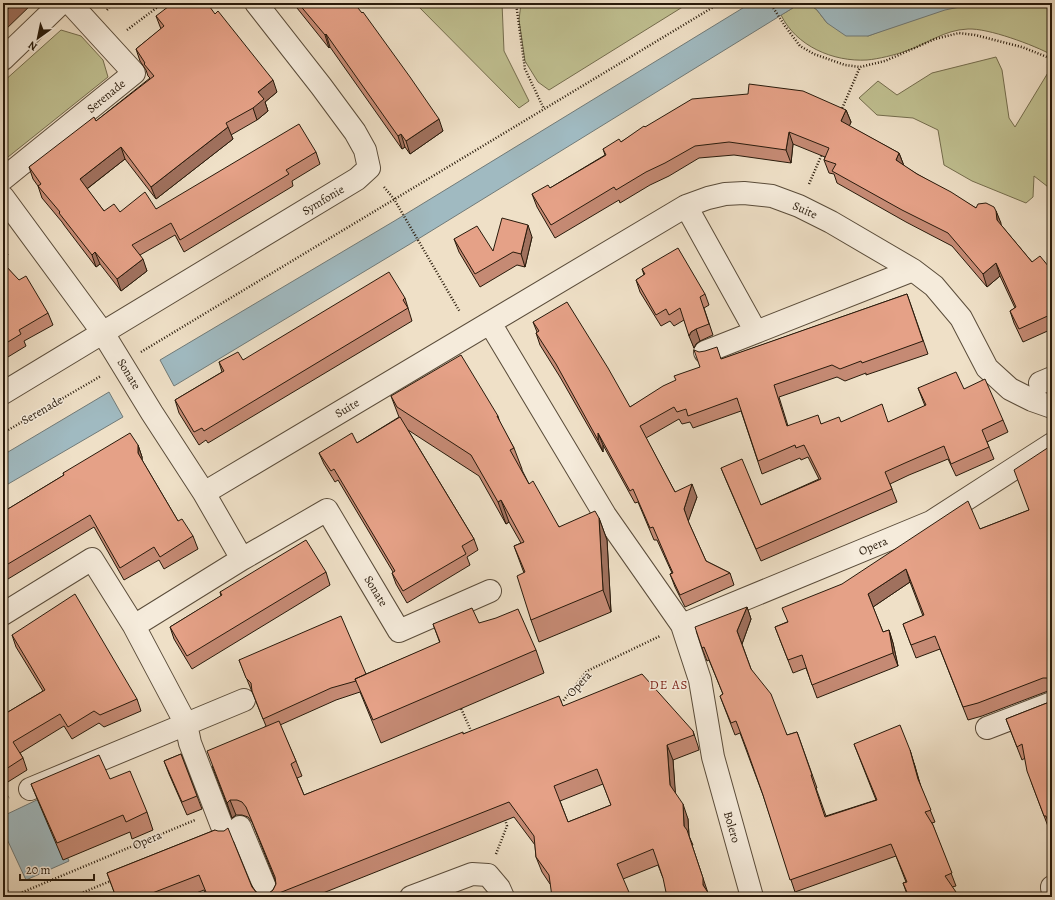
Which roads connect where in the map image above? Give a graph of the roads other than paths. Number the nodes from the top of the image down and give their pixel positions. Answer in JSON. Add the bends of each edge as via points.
{"nodes":[{"id":1,"x":61,"y":3,"type":"edge"},
{"id":2,"x":70,"y":3,"type":"edge"},
{"id":3,"x":256,"y":3,"type":"edge"},
{"id":4,"x":3,"y":59,"type":"edge"},
{"id":5,"x":3,"y":179,"type":"edge"},
{"id":6,"x":3,"y":197,"type":"edge"},
{"id":7,"x":686,"y":206,"type":"junction"},
{"id":8,"x":913,"y":270,"type":"junction"},
{"id":9,"x":481,"y":328,"type":"junction"},
{"id":10,"x":756,"y":332,"type":"junction"},
{"id":11,"x":103,"y":333,"type":"junction"},
{"id":12,"x":706,"y":352,"type":"edge"},
{"id":13,"x":3,"y":393,"type":"edge"},
{"id":14,"x":1052,"y":407,"type":"edge"},
{"id":15,"x":1052,"y":444,"type":"edge"},
{"id":16,"x":204,"y":493,"type":"junction"},
{"id":17,"x":242,"y":559,"type":"junction"},
{"id":18,"x":490,"y":591,"type":"dead end"},
{"id":19,"x":3,"y":614,"type":"edge"},
{"id":20,"x":134,"y":626,"type":"junction"},
{"id":21,"x":682,"y":626,"type":"junction"},
{"id":22,"x":244,"y":700,"type":"dead end"},
{"id":23,"x":1052,"y":703,"type":"edge"},
{"id":24,"x":186,"y":724,"type":"junction"},
{"id":25,"x":987,"y":728,"type":"dead end"},
{"id":26,"x":30,"y":789,"type":"dead end"},
{"id":27,"x":269,"y":897,"type":"edge"},
{"id":28,"x":411,"y":897,"type":"edge"},
{"id":29,"x":503,"y":897,"type":"edge"},
{"id":30,"x":752,"y":897,"type":"edge"}],
"edges":[{"from":1,"to":4,"type":"street"},
{"from":2,"to":5,"type":"street","name":"Serenade","via":[[134,73]]},
{"from":3,"to":11,"type":"street","name":"Symfonie","via":[[355,132],[365,150],[369,168],[357,179]]},
{"from":6,"to":11,"type":"street","name":"Sonate"},
{"from":7,"to":8,"type":"street","name":"Suite","via":[[725,194],[772,196],[831,222]]},
{"from":7,"to":9,"type":"street","name":"Suite"},
{"from":7,"to":10,"type":"street"},
{"from":8,"to":10,"type":"street"},
{"from":8,"to":14,"type":"street","name":"Suite","via":[[934,286],[961,318],[987,368],[1010,389]]},
{"from":9,"to":16,"type":"street","name":"Suite"},
{"from":9,"to":21,"type":"street"},
{"from":10,"to":12,"type":"street"},
{"from":11,"to":13,"type":"street"},
{"from":11,"to":16,"type":"street","name":"Sonate"},
{"from":15,"to":21,"type":"street","name":"Opera","via":[[931,522]]},
{"from":16,"to":17,"type":"street","name":"Sonate"},
{"from":17,"to":18,"type":"street","name":"Sonate","via":[[327,510],[399,631]]},
{"from":17,"to":20,"type":"street","name":"Sonate"},
{"from":19,"to":20,"type":"street","via":[[92,559]]},
{"from":20,"to":24,"type":"street"},
{"from":21,"to":30,"type":"street","name":"Bolero","via":[[700,680],[713,757]]},
{"from":22,"to":24,"type":"street"},
{"from":23,"to":25,"type":"street"},
{"from":24,"to":26,"type":"street"},
{"from":24,"to":27,"type":"street","via":[[190,743],[216,811],[232,830]]},
{"from":28,"to":29,"type":"street","via":[[472,874],[488,875]]}]}
